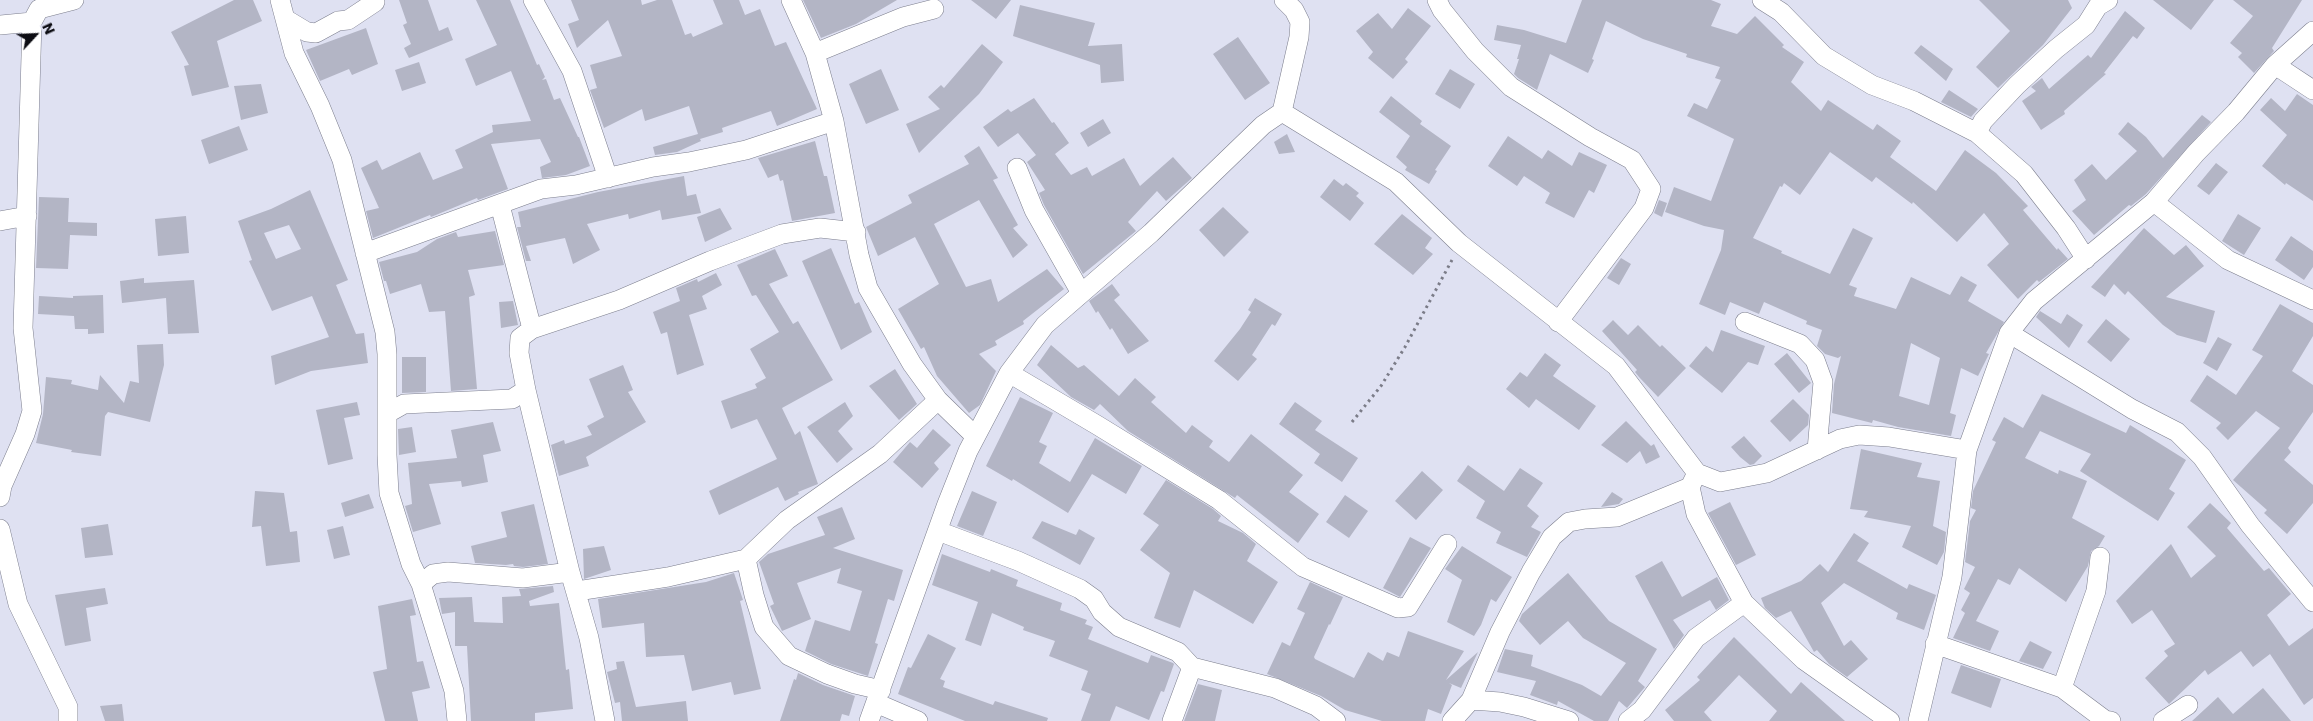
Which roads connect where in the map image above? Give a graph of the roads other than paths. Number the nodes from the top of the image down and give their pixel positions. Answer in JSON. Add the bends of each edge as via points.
{"nodes":[{"id":1,"x":74,"y":0,"type":"edge"},
{"id":2,"x":280,"y":0,"type":"edge"},
{"id":3,"x":533,"y":0,"type":"edge"},
{"id":4,"x":791,"y":0,"type":"edge"},
{"id":5,"x":1284,"y":0,"type":"edge"},
{"id":6,"x":1437,"y":0,"type":"edge"},
{"id":7,"x":1762,"y":0,"type":"edge"},
{"id":8,"x":2108,"y":0,"type":"edge"},
{"id":9,"x":375,"y":2,"type":"dead end"},
{"id":10,"x":934,"y":9,"type":"dead end"},
{"id":11,"x":35,"y":10,"type":"edge"},
{"id":12,"x":287,"y":20,"type":"junction"},
{"id":13,"x":0,"y":25,"type":"edge"},
{"id":14,"x":2313,"y":31,"type":"edge"},
{"id":15,"x":815,"y":53,"type":"junction"},
{"id":16,"x":2275,"y":65,"type":"junction"},
{"id":17,"x":2313,"y":90,"type":"edge"},
{"id":18,"x":1282,"y":112,"type":"junction"},
{"id":19,"x":834,"y":121,"type":"junction"},
{"id":20,"x":1977,"y":133,"type":"junction"},
{"id":21,"x":1017,"y":168,"type":"dead end"},
{"id":22,"x":608,"y":178,"type":"junction"},
{"id":23,"x":2154,"y":202,"type":"junction"},
{"id":24,"x":500,"y":205,"type":"junction"},
{"id":25,"x":27,"y":216,"type":"junction"},
{"id":26,"x":0,"y":221,"type":"edge"},
{"id":27,"x":856,"y":232,"type":"junction"},
{"id":28,"x":365,"y":253,"type":"junction"},
{"id":29,"x":2086,"y":259,"type":"junction"},
{"id":30,"x":1080,"y":293,"type":"junction"},
{"id":31,"x":2313,"y":300,"type":"edge"},
{"id":32,"x":1558,"y":322,"type":"junction"},
{"id":33,"x":1745,"y":322,"type":"dead end"},
{"id":34,"x":532,"y":330,"type":"junction"},
{"id":35,"x":2009,"y":333,"type":"junction"},
{"id":36,"x":1009,"y":373,"type":"junction"},
{"id":37,"x":526,"y":390,"type":"junction"},
{"id":38,"x":938,"y":400,"type":"junction"},
{"id":39,"x":388,"y":413,"type":"junction"},
{"id":40,"x":976,"y":436,"type":"junction"},
{"id":41,"x":1816,"y":450,"type":"junction"},
{"id":42,"x":1967,"y":450,"type":"junction"},
{"id":43,"x":1693,"y":480,"type":"junction"},
{"id":44,"x":0,"y":497,"type":"edge"},
{"id":45,"x":0,"y":529,"type":"edge"},
{"id":46,"x":938,"y":531,"type":"junction"},
{"id":47,"x":1446,"y":544,"type":"dead end"},
{"id":48,"x":2100,"y":557,"type":"dead end"},
{"id":49,"x":746,"y":559,"type":"junction"},
{"id":50,"x":570,"y":572,"type":"junction"},
{"id":51,"x":421,"y":584,"type":"junction"},
{"id":52,"x":577,"y":591,"type":"junction"},
{"id":53,"x":2310,"y":593,"type":"edge"},
{"id":54,"x":1744,"y":602,"type":"junction"},
{"id":55,"x":1935,"y":644,"type":"junction"},
{"id":56,"x":1192,"y":668,"type":"junction"},
{"id":57,"x":2062,"y":688,"type":"junction"},
{"id":58,"x":879,"y":696,"type":"junction"},
{"id":59,"x":1472,"y":700,"type":"junction"},
{"id":60,"x":2188,"y":704,"type":"dead end"},
{"id":61,"x":1641,"y":717,"type":"edge"},
{"id":62,"x":68,"y":721,"type":"edge"},
{"id":63,"x":457,"y":721,"type":"edge"},
{"id":64,"x":605,"y":721,"type":"edge"},
{"id":65,"x":869,"y":721,"type":"edge"},
{"id":66,"x":918,"y":721,"type":"edge"},
{"id":67,"x":1172,"y":721,"type":"edge"},
{"id":68,"x":1336,"y":721,"type":"edge"},
{"id":69,"x":1452,"y":721,"type":"edge"},
{"id":70,"x":1569,"y":721,"type":"edge"},
{"id":71,"x":1890,"y":721,"type":"edge"},
{"id":72,"x":1918,"y":721,"type":"edge"},
{"id":73,"x":2111,"y":721,"type":"edge"},
{"id":74,"x":2162,"y":721,"type":"edge"}],
"edges":[{"from":1,"to":11,"type":"street"},
{"from":2,"to":12,"type":"street"},
{"from":3,"to":22,"type":"street","via":[[572,71]]},
{"from":4,"to":15,"type":"street"},
{"from":5,"to":18,"type":"street","via":[[1300,22]]},
{"from":6,"to":32,"type":"street","via":[[1475,51],[1511,88],[1632,160],[1651,189],[1644,208]]},
{"from":7,"to":20,"type":"street","via":[[1781,12],[1824,56],[1872,85],[1914,101]]},
{"from":8,"to":20,"type":"street","via":[[2098,6],[2086,25],[2017,85],[1983,121]]},
{"from":9,"to":12,"type":"street","via":[[348,20],[338,21],[316,32],[307,32]]},
{"from":10,"to":15,"type":"street","via":[[903,17]]},
{"from":11,"to":13,"type":"street"},
{"from":11,"to":25,"type":"street"},
{"from":12,"to":28,"type":"street","via":[[288,37],[294,53],[342,160]]},
{"from":14,"to":16,"type":"street"},
{"from":15,"to":19,"type":"street"},
{"from":16,"to":17,"type":"street"},
{"from":16,"to":23,"type":"street"},
{"from":18,"to":30,"type":"street","via":[[1263,125],[1151,232]]},
{"from":18,"to":32,"type":"street","via":[[1396,182],[1459,243]]},
{"from":19,"to":22,"type":"street","via":[[746,150]]},
{"from":19,"to":27,"type":"street"},
{"from":20,"to":29,"type":"street","via":[[2024,174]]},
{"from":21,"to":30,"type":"street","via":[[1034,210]]},
{"from":22,"to":24,"type":"street","via":[[541,189]]},
{"from":23,"to":29,"type":"street"},
{"from":23,"to":31,"type":"street","via":[[2228,260]]},
{"from":24,"to":28,"type":"street"},
{"from":24,"to":34,"type":"street"},
{"from":25,"to":26,"type":"street"},
{"from":25,"to":44,"type":"street","via":[[24,328],[32,411]]},
{"from":27,"to":34,"type":"street","via":[[820,228],[782,234],[619,300]]},
{"from":27,"to":38,"type":"street","via":[[868,288],[912,364]]},
{"from":28,"to":39,"type":"street","via":[[385,332]]},
{"from":29,"to":35,"type":"street","via":[[2034,301]]},
{"from":30,"to":36,"type":"street","via":[[1045,325]]},
{"from":32,"to":43,"type":"street","via":[[1616,366]]},
{"from":33,"to":41,"type":"street","via":[[1800,344],[1815,360],[1823,382]]},
{"from":34,"to":37,"type":"street","via":[[520,338],[519,353]]},
{"from":35,"to":42,"type":"street"},
{"from":35,"to":53,"type":"street","via":[[2132,409],[2176,432],[2202,457],[2244,517]]},
{"from":36,"to":40,"type":"street"},
{"from":36,"to":47,"type":"street","via":[[1219,500],[1303,567],[1398,608],[1408,607]]},
{"from":37,"to":39,"type":"street","via":[[512,399],[404,404]]},
{"from":37,"to":50,"type":"street"},
{"from":38,"to":40,"type":"street"},
{"from":38,"to":49,"type":"street","via":[[880,454],[787,520]]},
{"from":39,"to":51,"type":"street","via":[[389,493],[411,564]]},
{"from":40,"to":46,"type":"street"},
{"from":41,"to":42,"type":"street","via":[[1859,435]]},
{"from":41,"to":43,"type":"street","via":[[1767,473],[1720,482]]},
{"from":42,"to":55,"type":"street","via":[[1952,577]]},
{"from":43,"to":54,"type":"street","via":[[1696,514]]},
{"from":43,"to":59,"type":"street","via":[[1617,517],[1569,522],[1552,537],[1500,632]]},
{"from":45,"to":62,"type":"street","via":[[18,604],[68,706]]},
{"from":46,"to":56,"type":"street","via":[[1080,588],[1119,627],[1178,652]]},
{"from":46,"to":58,"type":"street"},
{"from":48,"to":57,"type":"street","via":[[2096,591]]},
{"from":49,"to":52,"type":"street","via":[[668,577]]},
{"from":49,"to":58,"type":"street","via":[[764,627],[789,656]]},
{"from":50,"to":51,"type":"street","via":[[523,578],[448,572],[433,574]]},
{"from":50,"to":52,"type":"street"},
{"from":51,"to":63,"type":"street","via":[[454,691]]},
{"from":52,"to":64,"type":"street"},
{"from":54,"to":61,"type":"street","via":[[1696,638]]},
{"from":54,"to":71,"type":"street","via":[[1804,660]]},
{"from":55,"to":57,"type":"street"},
{"from":55,"to":72,"type":"street"},
{"from":56,"to":67,"type":"street"},
{"from":56,"to":68,"type":"street","via":[[1275,688],[1316,706]]},
{"from":57,"to":73,"type":"street","via":[[2105,720]]},
{"from":58,"to":65,"type":"street"},
{"from":58,"to":66,"type":"street"},
{"from":59,"to":69,"type":"street"},
{"from":59,"to":70,"type":"street","via":[[1524,707]]},
{"from":60,"to":74,"type":"street"}]}
